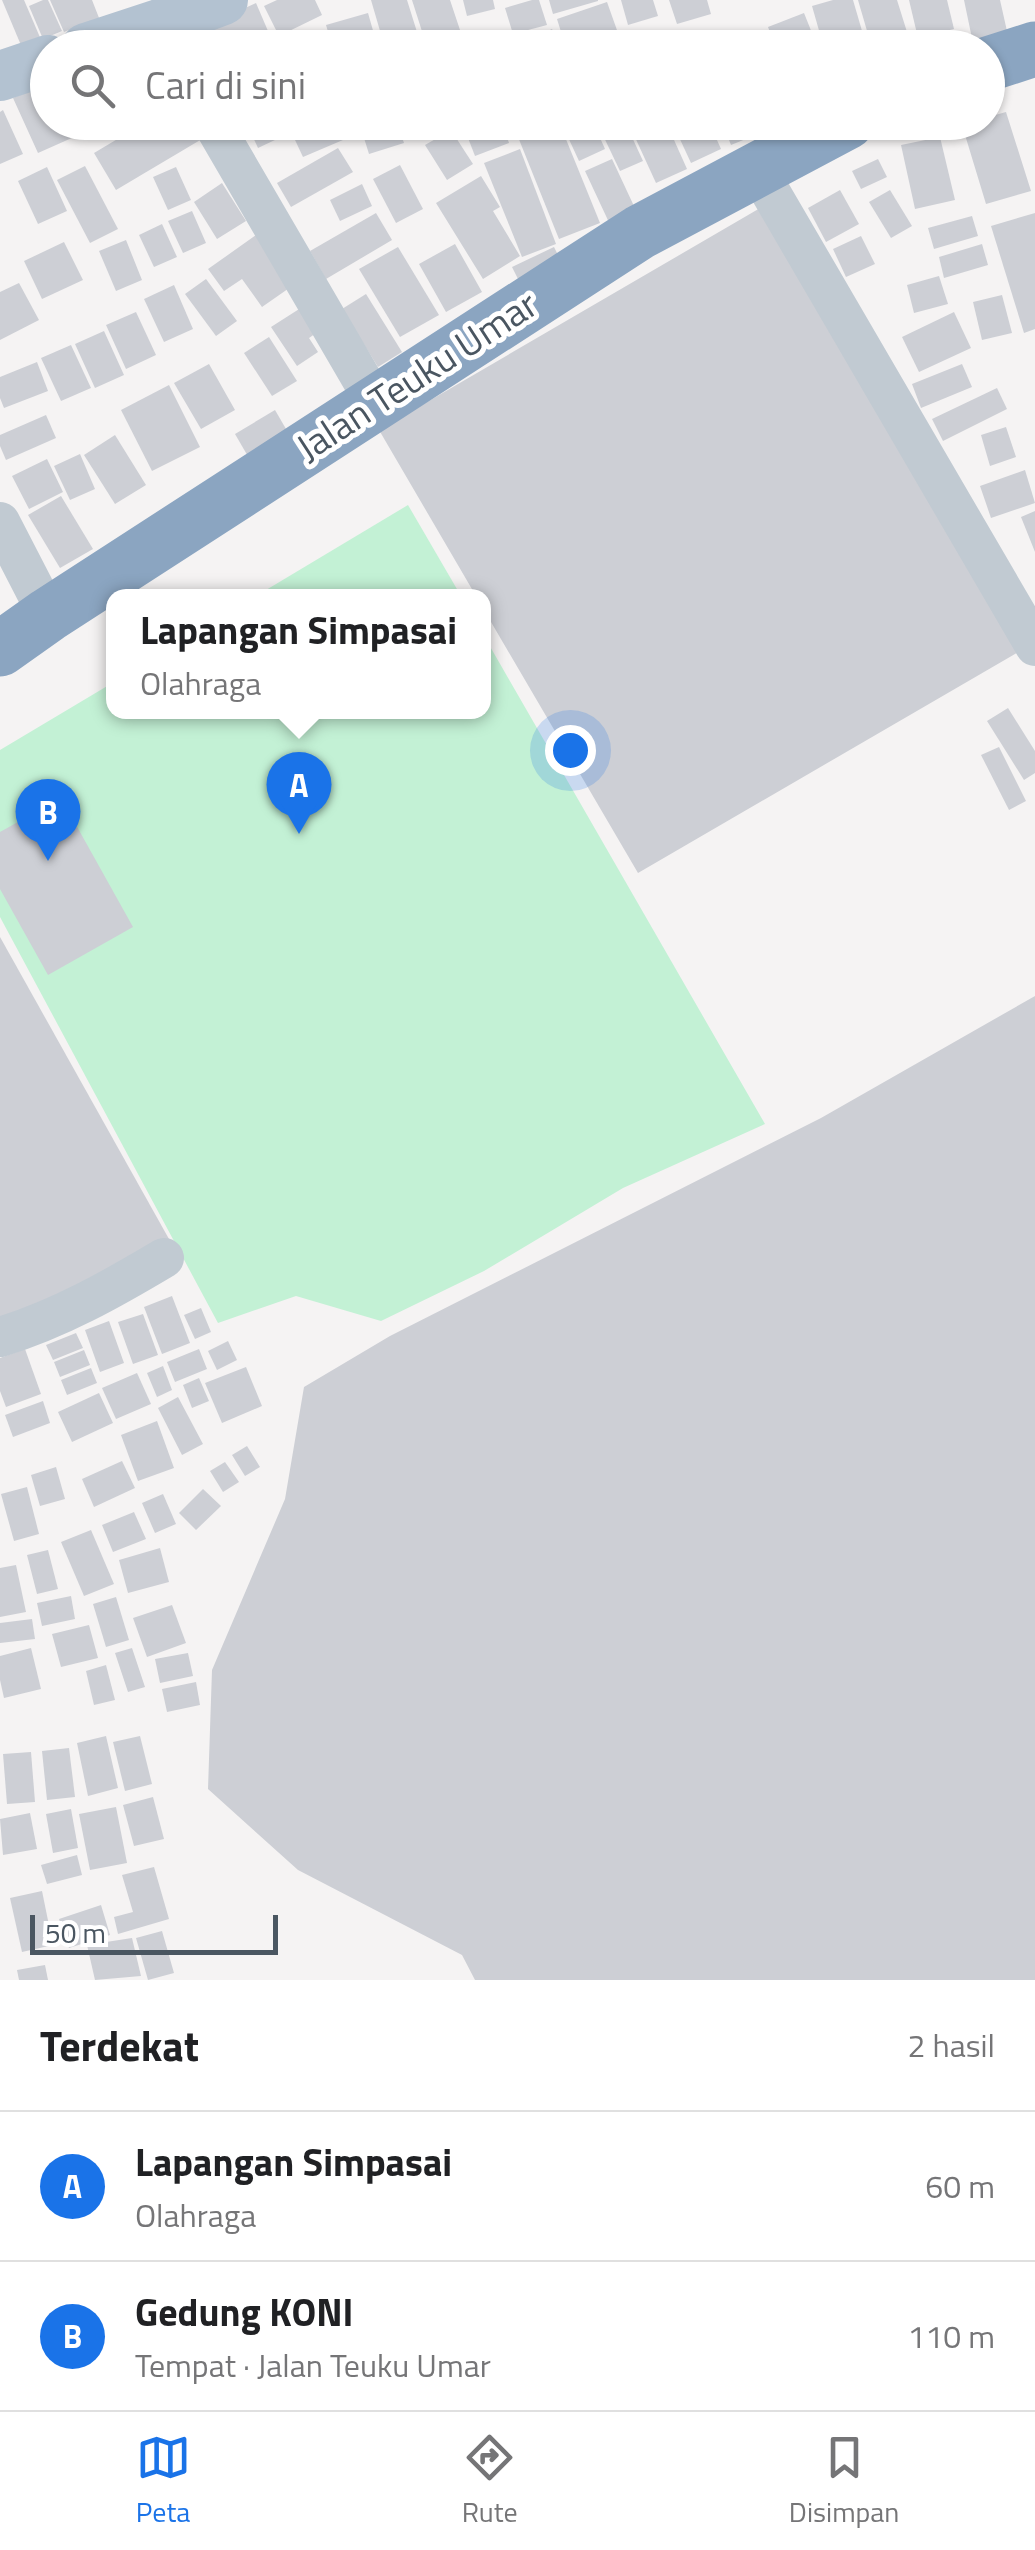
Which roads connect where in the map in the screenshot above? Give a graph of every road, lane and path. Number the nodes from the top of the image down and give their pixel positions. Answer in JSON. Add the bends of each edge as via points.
{"nodes":[{"id":1,"x":223,"y":0,"type":"edge"},
{"id":2,"x":175,"y":30,"type":"edge"},
{"id":3,"x":1035,"y":49,"type":"edge"},
{"id":4,"x":1005,"y":59,"type":"edge"},
{"id":5,"x":30,"y":66,"type":"edge"},
{"id":6,"x":0,"y":76,"type":"edge"},
{"id":7,"x":222,"y":140,"type":"edge"},
{"id":8,"x":813,"y":140,"type":"edge"},
{"id":9,"x":757,"y":169,"type":"junction"},
{"id":10,"x":375,"y":402,"type":"junction"},
{"id":11,"x":0,"y":522,"type":"edge"},
{"id":12,"x":48,"y":615,"type":"junction"},
{"id":13,"x":1035,"y":646,"type":"edge"},
{"id":14,"x":0,"y":650,"type":"edge"},
{"id":15,"x":164,"y":1258,"type":"dead end"},
{"id":16,"x":0,"y":1337,"type":"edge"}],
"edges":[{"from":1,"to":2,"type":"main road"},
{"from":3,"to":4,"type":"highway"},
{"from":5,"to":6,"type":"main road"},
{"from":7,"to":10,"type":"street"},
{"from":8,"to":9,"type":"highway","name":"Jalan Teuku Umar"},
{"from":9,"to":10,"type":"highway","name":"Jalan Teuku Umar","via":[[640,232]]},
{"from":9,"to":13,"type":"street"},
{"from":10,"to":12,"type":"highway","name":"Jalan Teuku Umar"},
{"from":11,"to":12,"type":"street"},
{"from":12,"to":14,"type":"highway","name":"Jalan Teuku Umar"},
{"from":15,"to":16,"type":"street","via":[[106,1292]]}]}
